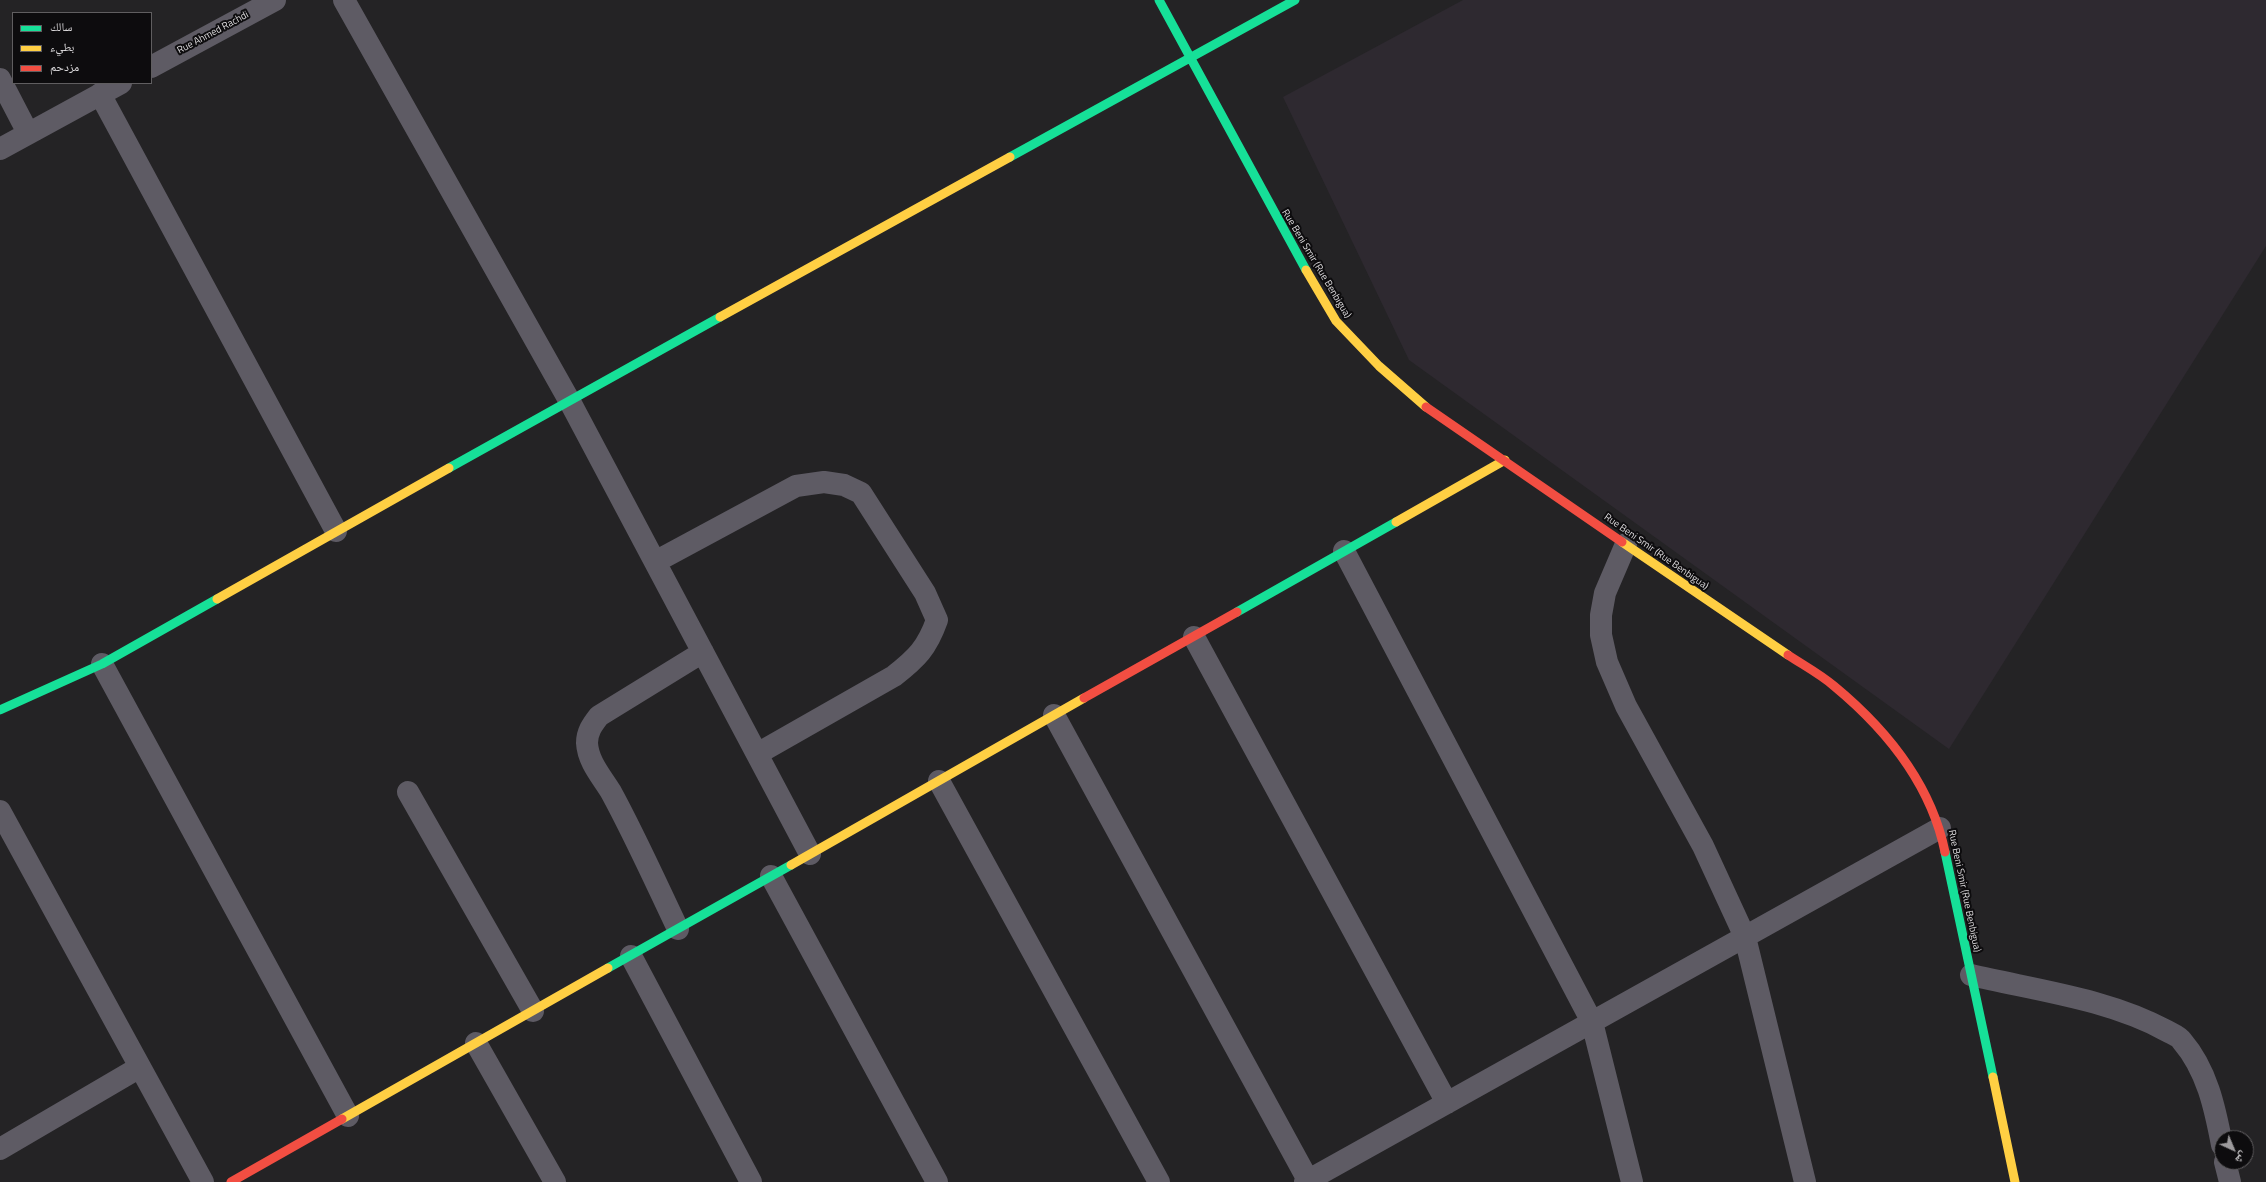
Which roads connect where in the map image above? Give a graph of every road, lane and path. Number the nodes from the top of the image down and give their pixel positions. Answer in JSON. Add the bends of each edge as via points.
{"nodes":[{"id":1,"x":275,"y":0,"type":"edge"},
{"id":2,"x":344,"y":0,"type":"edge"},
{"id":3,"x":1159,"y":0,"type":"edge"},
{"id":4,"x":1296,"y":0,"type":"edge"},
{"id":5,"x":1191,"y":58,"type":"junction"},
{"id":6,"x":152,"y":66,"type":"edge"},
{"id":7,"x":0,"y":79,"type":"edge"},
{"id":8,"x":119,"y":84,"type":"edge"},
{"id":9,"x":100,"y":94,"type":"junction"},
{"id":10,"x":28,"y":133,"type":"junction"},
{"id":11,"x":0,"y":148,"type":"edge"},
{"id":12,"x":569,"y":400,"type":"junction"},
{"id":13,"x":1505,"y":460,"type":"junction"},
{"id":14,"x":336,"y":531,"type":"junction"},
{"id":15,"x":1626,"y":544,"type":"junction"},
{"id":16,"x":1344,"y":551,"type":"junction"},
{"id":17,"x":655,"y":562,"type":"junction"},
{"id":18,"x":1194,"y":637,"type":"junction"},
{"id":19,"x":703,"y":652,"type":"junction"},
{"id":20,"x":102,"y":664,"type":"junction"},
{"id":21,"x":0,"y":710,"type":"edge"},
{"id":22,"x":1054,"y":715,"type":"junction"},
{"id":23,"x":757,"y":754,"type":"junction"},
{"id":24,"x":939,"y":781,"type":"junction"},
{"id":25,"x":408,"y":792,"type":"dead end"},
{"id":26,"x":0,"y":811,"type":"edge"},
{"id":27,"x":1940,"y":828,"type":"junction"},
{"id":28,"x":810,"y":854,"type":"junction"},
{"id":29,"x":771,"y":876,"type":"junction"},
{"id":30,"x":678,"y":928,"type":"junction"},
{"id":31,"x":1745,"y":937,"type":"junction"},
{"id":32,"x":630,"y":956,"type":"junction"},
{"id":33,"x":1971,"y":975,"type":"junction"},
{"id":34,"x":533,"y":1011,"type":"junction"},
{"id":35,"x":1592,"y":1022,"type":"junction"},
{"id":36,"x":476,"y":1043,"type":"junction"},
{"id":37,"x":140,"y":1067,"type":"junction"},
{"id":38,"x":1447,"y":1103,"type":"junction"},
{"id":39,"x":348,"y":1116,"type":"junction"},
{"id":40,"x":2219,"y":1130,"type":"edge"},
{"id":41,"x":0,"y":1149,"type":"edge"},
{"id":42,"x":2228,"y":1170,"type":"edge"},
{"id":43,"x":1306,"y":1181,"type":"edge"},
{"id":44,"x":203,"y":1182,"type":"edge"},
{"id":45,"x":231,"y":1182,"type":"edge"},
{"id":46,"x":554,"y":1182,"type":"edge"},
{"id":47,"x":751,"y":1182,"type":"edge"},
{"id":48,"x":937,"y":1182,"type":"edge"},
{"id":49,"x":1159,"y":1182,"type":"edge"},
{"id":50,"x":1632,"y":1182,"type":"edge"},
{"id":51,"x":1805,"y":1182,"type":"edge"},
{"id":52,"x":2015,"y":1182,"type":"edge"},
{"id":53,"x":2230,"y":1182,"type":"edge"}],
"edges":[{"from":1,"to":6,"type":"street","name":"Rue Ahmed Rachdi"},
{"from":2,"to":12,"type":"street"},
{"from":3,"to":5,"type":"street","name":"Rue Beni Smir (Rue Benbigua)"},
{"from":4,"to":5,"type":"street"},
{"from":5,"to":12,"type":"street"},
{"from":5,"to":13,"type":"street","name":"Rue Beni Smir (Rue Benbigua)","via":[[1283,231],[1336,321],[1379,366],[1427,408]]},
{"from":7,"to":10,"type":"street"},
{"from":8,"to":9,"type":"street"},
{"from":9,"to":10,"type":"street"},
{"from":9,"to":14,"type":"street"},
{"from":10,"to":11,"type":"street"},
{"from":12,"to":14,"type":"street"},
{"from":12,"to":17,"type":"street"},
{"from":13,"to":15,"type":"street","name":"Rue Beni Smir (Rue Benbigua)"},
{"from":13,"to":16,"type":"street"},
{"from":14,"to":20,"type":"street"},
{"from":15,"to":27,"type":"street","name":"Rue Beni Smir (Rue Benbigua)","via":[[1695,594],[1833,685],[1886,736],[1919,781]]},
{"from":15,"to":31,"type":"street","via":[[1605,593],[1601,615],[1601,635],[1606,662],[1626,706],[1703,846]]},
{"from":16,"to":18,"type":"street"},
{"from":16,"to":35,"type":"street"},
{"from":17,"to":19,"type":"street"},
{"from":17,"to":23,"type":"street","via":[[796,486],[824,482],[844,485],[861,493],[925,593],[937,620],[930,641],[913,661],[889,679]]},
{"from":18,"to":22,"type":"street"},
{"from":18,"to":38,"type":"street"},
{"from":19,"to":23,"type":"street"},
{"from":19,"to":30,"type":"street","via":[[599,716],[588,733],[587,743],[595,767],[611,792]]},
{"from":20,"to":21,"type":"street"},
{"from":20,"to":39,"type":"street"},
{"from":22,"to":24,"type":"street"},
{"from":22,"to":43,"type":"street"},
{"from":23,"to":28,"type":"street"},
{"from":24,"to":28,"type":"street"},
{"from":24,"to":49,"type":"street"},
{"from":25,"to":34,"type":"street"},
{"from":26,"to":37,"type":"street"},
{"from":27,"to":31,"type":"street"},
{"from":27,"to":33,"type":"street","name":"Rue Beni Smir (Rue Benbigua)"},
{"from":28,"to":29,"type":"street"},
{"from":29,"to":30,"type":"street"},
{"from":29,"to":48,"type":"street"},
{"from":30,"to":32,"type":"street"},
{"from":31,"to":35,"type":"street"},
{"from":31,"to":51,"type":"street"},
{"from":32,"to":34,"type":"street"},
{"from":32,"to":47,"type":"street"},
{"from":33,"to":40,"type":"street","via":[[2103,1006],[2149,1022],[2181,1039],[2200,1066]]},
{"from":33,"to":52,"type":"street","name":"Rue Beni Smir (Rue Benbigua)"},
{"from":34,"to":36,"type":"street"},
{"from":35,"to":38,"type":"street"},
{"from":35,"to":50,"type":"street"},
{"from":36,"to":39,"type":"street"},
{"from":36,"to":46,"type":"street"},
{"from":37,"to":41,"type":"street"},
{"from":37,"to":44,"type":"street"},
{"from":38,"to":43,"type":"street"},
{"from":39,"to":45,"type":"street"},
{"from":42,"to":53,"type":"street"}]}
